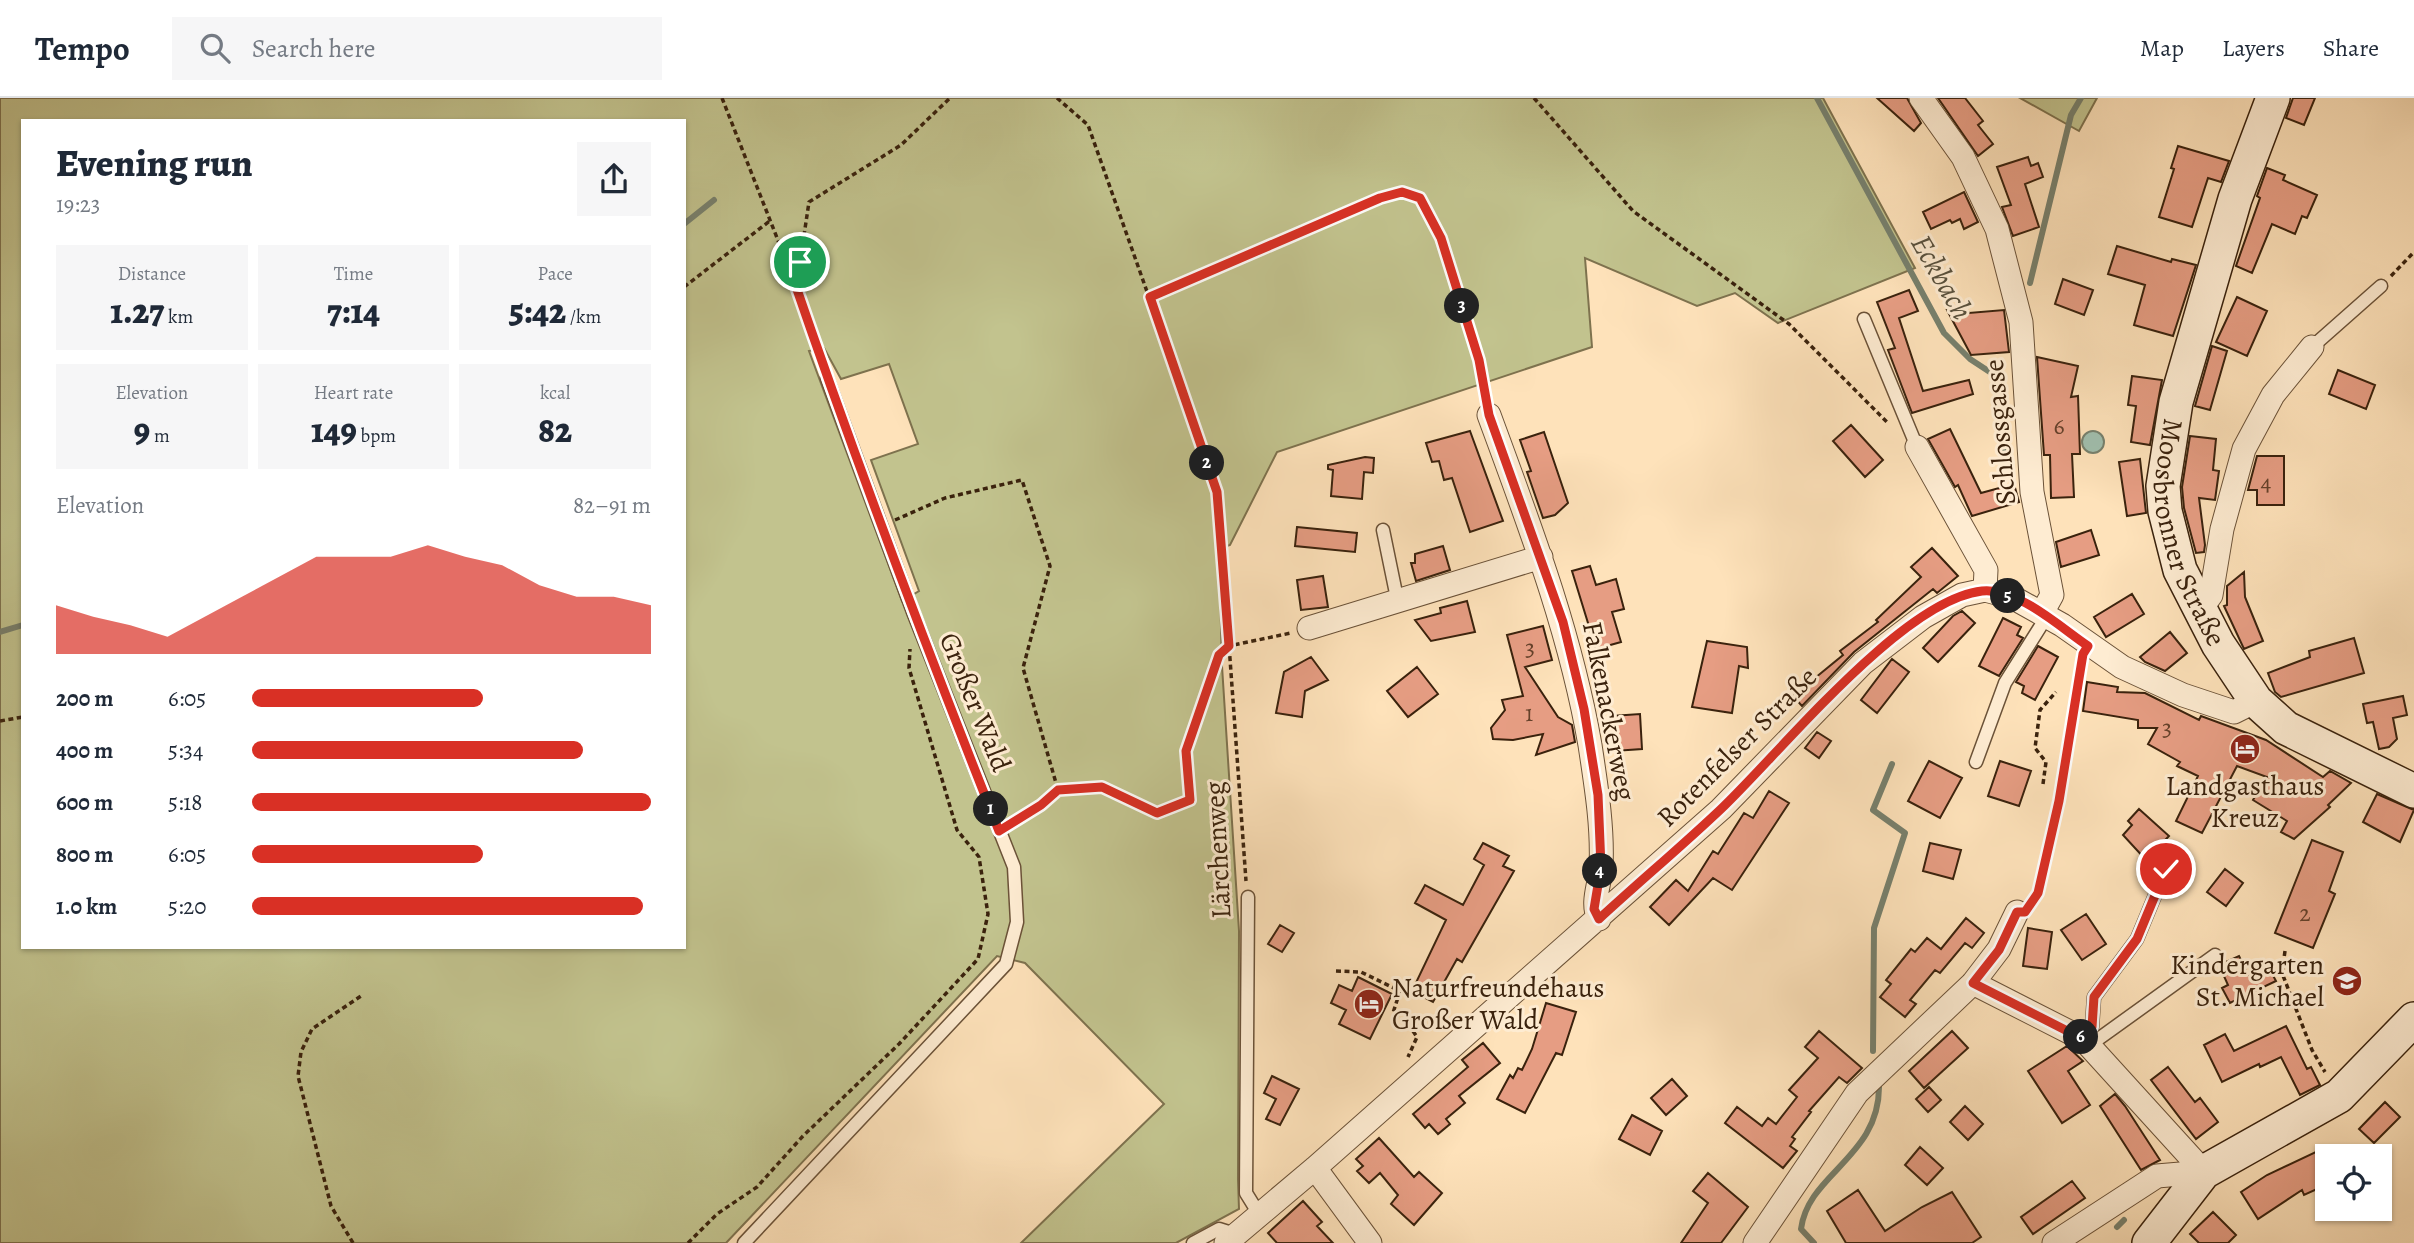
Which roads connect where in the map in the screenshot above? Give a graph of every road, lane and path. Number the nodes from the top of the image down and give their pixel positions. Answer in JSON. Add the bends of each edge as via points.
{"nodes":[{"id":1,"x":722,"y":98,"type":"edge"},
{"id":2,"x":950,"y":98,"type":"edge"},
{"id":3,"x":1057,"y":98,"type":"edge"},
{"id":4,"x":1534,"y":98,"type":"edge"},
{"id":5,"x":1921,"y":98,"type":"edge"},
{"id":6,"x":2273,"y":98,"type":"edge"},
{"id":7,"x":771,"y":220,"type":"junction"},
{"id":8,"x":2414,"y":252,"type":"edge"},
{"id":9,"x":792,"y":275,"type":"junction"},
{"id":10,"x":686,"y":285,"type":"edge"},
{"id":11,"x":2381,"y":286,"type":"joint"},
{"id":12,"x":1150,"y":297,"type":"junction"},
{"id":13,"x":1864,"y":319,"type":"dead end"},
{"id":14,"x":2312,"y":347,"type":"joint"},
{"id":15,"x":827,"y":378,"type":"joint"},
{"id":16,"x":1489,"y":415,"type":"joint"},
{"id":17,"x":1917,"y":447,"type":"junction"},
{"id":18,"x":883,"y":525,"type":"junction"},
{"id":19,"x":1383,"y":530,"type":"dead end"},
{"id":20,"x":1541,"y":557,"type":"junction"},
{"id":21,"x":1985,"y":590,"type":"junction"},
{"id":22,"x":1398,"y":603,"type":"junction"},
{"id":23,"x":2201,"y":609,"type":"junction"},
{"id":24,"x":913,"y":612,"type":"junction"},
{"id":25,"x":2044,"y":614,"type":"junction"},
{"id":26,"x":1309,"y":628,"type":"dead end"},
{"id":27,"x":1275,"y":638,"type":"dead end"},
{"id":28,"x":1229,"y":646,"type":"junction"},
{"id":29,"x":2088,"y":646,"type":"junction"},
{"id":30,"x":2056,"y":692,"type":"dead end"},
{"id":31,"x":2256,"y":701,"type":"junction"},
{"id":32,"x":21,"y":717,"type":"edge"},
{"id":33,"x":0,"y":721,"type":"edge"},
{"id":34,"x":1976,"y":762,"type":"dead end"},
{"id":35,"x":2043,"y":784,"type":"dead end"},
{"id":36,"x":1058,"y":790,"type":"junction"},
{"id":37,"x":2414,"y":791,"type":"edge"},
{"id":38,"x":999,"y":831,"type":"junction"},
{"id":39,"x":2166,"y":869,"type":"dead end"},
{"id":40,"x":1248,"y":897,"type":"joint"},
{"id":41,"x":2017,"y":912,"type":"joint"},
{"id":42,"x":1599,"y":919,"type":"junction"},
{"id":43,"x":2285,"y":951,"type":"dead end"},
{"id":44,"x":2215,"y":955,"type":"dead end"},
{"id":45,"x":1336,"y":971,"type":"dead end"},
{"id":46,"x":1973,"y":983,"type":"junction"},
{"id":47,"x":361,"y":996,"type":"dead end"},
{"id":48,"x":2414,"y":1019,"type":"edge"},
{"id":49,"x":2087,"y":1042,"type":"junction"},
{"id":50,"x":1407,"y":1059,"type":"dead end"},
{"id":51,"x":2339,"y":1096,"type":"junction"},
{"id":52,"x":1315,"y":1168,"type":"junction"},
{"id":53,"x":2204,"y":1172,"type":"junction"},
{"id":54,"x":1259,"y":1214,"type":"junction"},
{"id":55,"x":1231,"y":1239,"type":"edge"},
{"id":56,"x":353,"y":1243,"type":"edge"},
{"id":57,"x":688,"y":1243,"type":"edge"},
{"id":58,"x":744,"y":1243,"type":"edge"},
{"id":59,"x":1193,"y":1243,"type":"edge"},
{"id":60,"x":1370,"y":1243,"type":"edge"},
{"id":61,"x":1755,"y":1243,"type":"edge"},
{"id":62,"x":2054,"y":1243,"type":"edge"},
{"id":63,"x":2149,"y":1243,"type":"edge"}],
"edges":[{"from":1,"to":7,"type":"path"},
{"from":2,"to":9,"type":"path","via":[[901,145],[809,202],[800,262]]},
{"from":3,"to":12,"type":"path","name":"Lärchenweg","via":[[1088,125]]},
{"from":4,"to":17,"type":"path","via":[[1633,211],[1789,324]]},
{"from":5,"to":25,"type":"street","name":"Schlossgasse","via":[[1963,157],[1997,229],[2021,322],[2032,492],[2052,595]]},
{"from":6,"to":23,"type":"main road","name":"Moosbronner Straße","via":[[2235,199],[2176,402],[2163,486],[2180,570]]},
{"from":7,"to":9,"type":"path"},
{"from":7,"to":10,"type":"path"},
{"from":8,"to":11,"type":"path"},
{"from":9,"to":15,"type":"path"},
{"from":11,"to":14,"type":"lane"},
{"from":12,"to":16,"type":"path","via":[[1380,198],[1402,192],[1420,198],[1445,250],[1479,360]]},
{"from":12,"to":28,"type":"path","name":"Lärchenweg","via":[[1217,492]]},
{"from":13,"to":17,"type":"lane"},
{"from":14,"to":23,"type":"street","via":[[2273,395],[2244,449],[2222,529],[2211,595]]},
{"from":15,"to":18,"type":"lane","name":"Großer Wald"},
{"from":16,"to":20,"type":"street","name":"Falkenackerweg"},
{"from":17,"to":21,"type":"street","via":[[1986,570]]},
{"from":18,"to":24,"type":"lane","name":"Großer Wald"},
{"from":18,"to":36,"type":"path","via":[[945,498],[1021,480],[1050,566],[1023,668]]},
{"from":19,"to":22,"type":"lane"},
{"from":20,"to":22,"type":"street"},
{"from":20,"to":42,"type":"street","name":"Falkenackerweg","via":[[1584,709],[1598,795],[1601,867],[1594,909]]},
{"from":21,"to":25,"type":"street","via":[[2012,597]]},
{"from":21,"to":42,"type":"street","name":"Rotenfelser Straße","via":[[1962,595],[1923,617],[1863,663],[1721,809]]},
{"from":22,"to":26,"type":"street"},
{"from":23,"to":31,"type":"main road","name":"Moosbronner Straße"},
{"from":24,"to":38,"type":"lane","name":"Großer Wald"},
{"from":24,"to":57,"type":"path","via":[[909,668],[957,830],[979,858],[988,914],[978,959],[757,1187],[717,1214]]},
{"from":25,"to":29,"type":"street"},
{"from":25,"to":34,"type":"lane","via":[[2005,683]]},
{"from":27,"to":28,"type":"path"},
{"from":28,"to":36,"type":"path","via":[[1219,655],[1186,751],[1190,800],[1157,813],[1102,787]]},
{"from":28,"to":40,"type":"path","name":"Lärchenweg"},
{"from":29,"to":31,"type":"street","via":[[2122,667],[2221,708],[2234,712]]},
{"from":29,"to":41,"type":"path","via":[[2038,893],[2025,912]]},
{"from":30,"to":35,"type":"path","via":[[2040,710],[2035,748],[2046,762]]},
{"from":31,"to":37,"type":"main road","name":"Moosbronner Straße","via":[[2286,728]]},
{"from":32,"to":33,"type":"path"},
{"from":36,"to":38,"type":"path"},
{"from":38,"to":58,"type":"lane","name":"Großer Wald","via":[[1014,867],[1017,922],[1006,964]]},
{"from":39,"to":49,"type":"lane","via":[[2137,939],[2094,997]]},
{"from":40,"to":54,"type":"lane","name":"Lärchenweg","via":[[1246,1193]]},
{"from":41,"to":46,"type":"street","via":[[1999,950]]},
{"from":42,"to":52,"type":"street","name":"Rotenfelser Straße"},
{"from":43,"to":51,"type":"path","via":[[2282,972],[2312,1050]]},
{"from":44,"to":49,"type":"lane"},
{"from":45,"to":50,"type":"path","via":[[1361,972],[1400,991],[1393,1013],[1406,1021],[1417,1037]]},
{"from":46,"to":49,"type":"street"},
{"from":46,"to":61,"type":"street","via":[[1857,1093]]},
{"from":47,"to":56,"type":"path","via":[[312,1029],[301,1052],[298,1076],[331,1206]]},
{"from":48,"to":51,"type":"main road"},
{"from":49,"to":53,"type":"street"},
{"from":51,"to":53,"type":"main road"},
{"from":52,"to":54,"type":"street","name":"Rotenfelser Straße"},
{"from":52,"to":60,"type":"street"},
{"from":53,"to":62,"type":"street","via":[[2157,1176]]},
{"from":53,"to":63,"type":"main road"},
{"from":54,"to":55,"type":"street","name":"Rotenfelser Straße"},
{"from":55,"to":59,"type":"lane","via":[[1219,1229]]}]}
